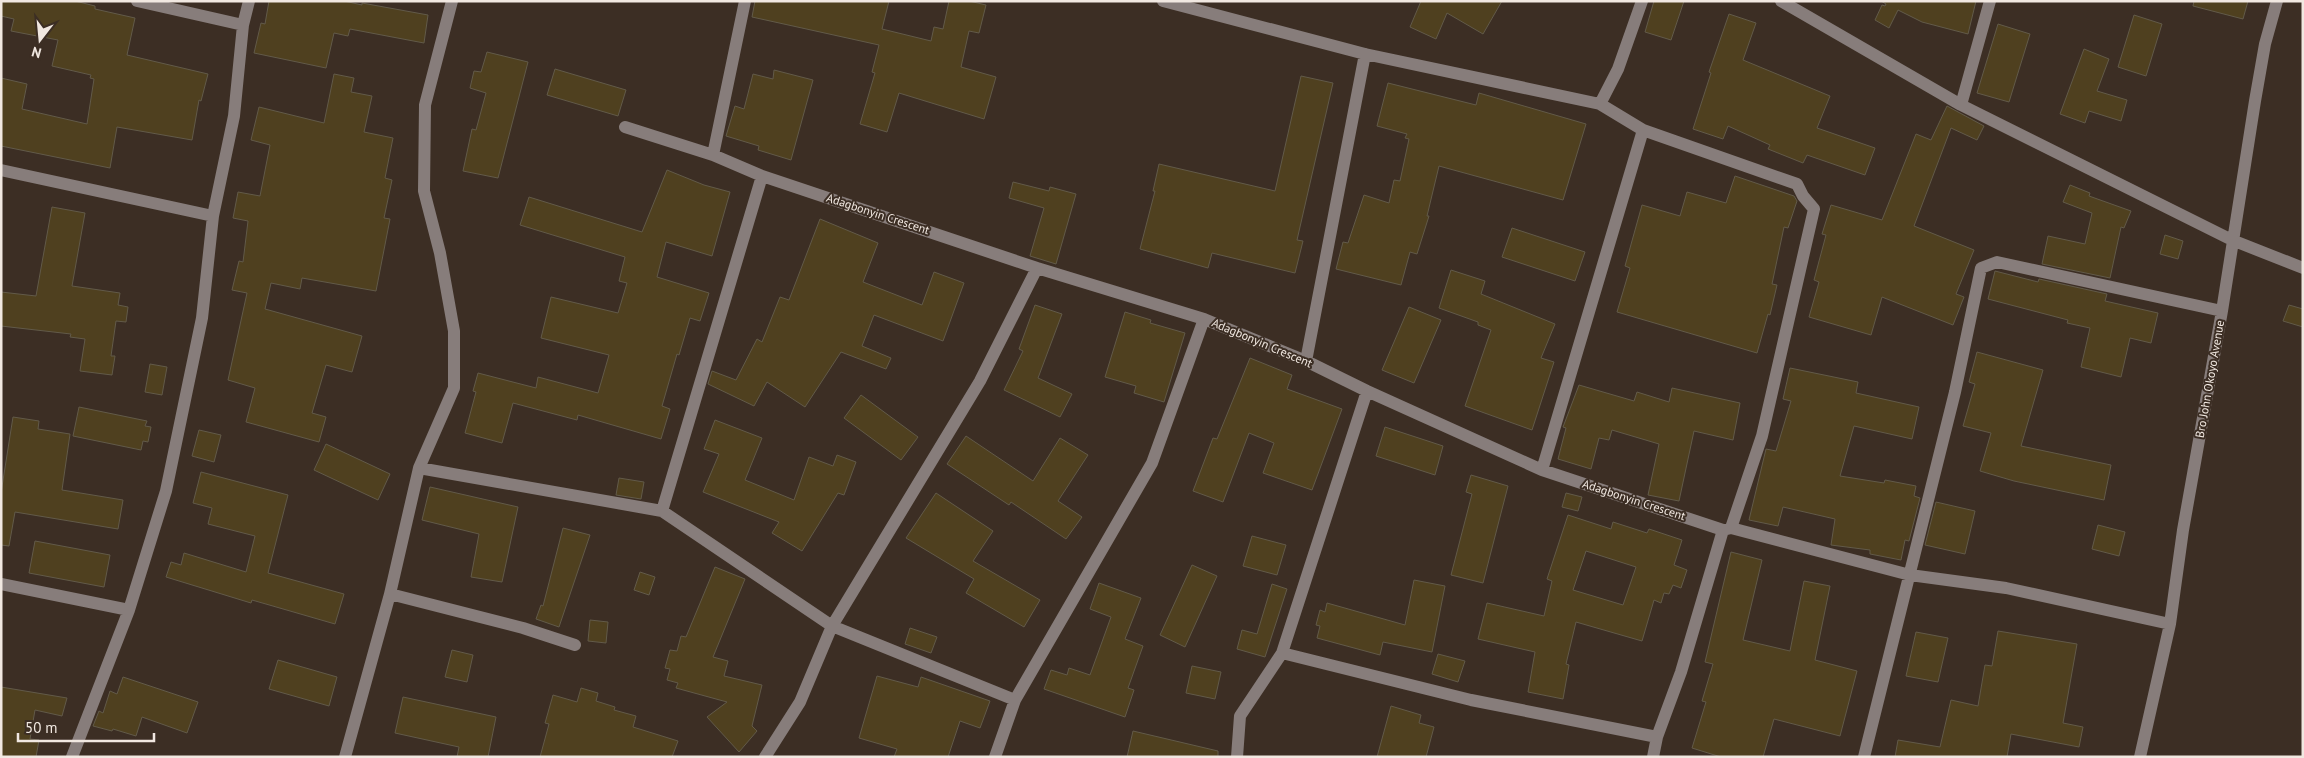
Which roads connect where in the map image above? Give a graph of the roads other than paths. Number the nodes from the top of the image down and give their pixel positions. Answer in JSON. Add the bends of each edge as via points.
{"nodes":[{"id":1,"x":137,"y":1,"type":"edge"},
{"id":2,"x":249,"y":1,"type":"edge"},
{"id":3,"x":452,"y":1,"type":"edge"},
{"id":4,"x":745,"y":1,"type":"edge"},
{"id":5,"x":1163,"y":1,"type":"edge"},
{"id":6,"x":1642,"y":1,"type":"edge"},
{"id":7,"x":1781,"y":1,"type":"edge"},
{"id":8,"x":1990,"y":1,"type":"edge"},
{"id":9,"x":2277,"y":1,"type":"edge"},
{"id":10,"x":243,"y":26,"type":"junction"},
{"id":11,"x":1365,"y":54,"type":"junction"},
{"id":12,"x":1600,"y":104,"type":"junction"},
{"id":13,"x":1961,"y":105,"type":"junction"},
{"id":14,"x":625,"y":127,"type":"dead end"},
{"id":15,"x":1643,"y":130,"type":"junction"},
{"id":16,"x":713,"y":155,"type":"junction"},
{"id":17,"x":1,"y":170,"type":"edge"},
{"id":18,"x":762,"y":176,"type":"junction"},
{"id":19,"x":214,"y":216,"type":"junction"},
{"id":20,"x":2232,"y":240,"type":"junction"},
{"id":21,"x":1037,"y":268,"type":"junction"},
{"id":22,"x":2303,"y":268,"type":"edge"},
{"id":23,"x":2222,"y":311,"type":"junction"},
{"id":24,"x":1204,"y":319,"type":"junction"},
{"id":25,"x":1306,"y":360,"type":"junction"},
{"id":26,"x":1367,"y":391,"type":"junction"},
{"id":27,"x":419,"y":468,"type":"junction"},
{"id":28,"x":1542,"y":470,"type":"junction"},
{"id":29,"x":662,"y":511,"type":"junction"},
{"id":30,"x":1727,"y":529,"type":"junction"},
{"id":31,"x":1910,"y":575,"type":"junction"},
{"id":32,"x":1,"y":584,"type":"edge"},
{"id":33,"x":390,"y":594,"type":"junction"},
{"id":34,"x":129,"y":610,"type":"junction"},
{"id":35,"x":2170,"y":624,"type":"junction"},
{"id":36,"x":832,"y":626,"type":"junction"},
{"id":37,"x":575,"y":645,"type":"dead end"},
{"id":38,"x":1282,"y":653,"type":"junction"},
{"id":39,"x":1015,"y":700,"type":"junction"},
{"id":40,"x":1657,"y":738,"type":"junction"},
{"id":41,"x":72,"y":757,"type":"edge"},
{"id":42,"x":346,"y":757,"type":"edge"},
{"id":43,"x":765,"y":757,"type":"edge"},
{"id":44,"x":995,"y":757,"type":"edge"},
{"id":45,"x":1237,"y":757,"type":"edge"},
{"id":46,"x":1653,"y":757,"type":"edge"},
{"id":47,"x":1864,"y":757,"type":"edge"},
{"id":48,"x":2140,"y":757,"type":"edge"}],
"edges":[{"from":1,"to":10,"type":"street"},
{"from":2,"to":10,"type":"street"},
{"from":3,"to":27,"type":"street","via":[[425,105],[424,191],[440,253],[454,331],[454,388]]},
{"from":4,"to":16,"type":"street"},
{"from":5,"to":11,"type":"street"},
{"from":6,"to":12,"type":"street","via":[[1618,69]]},
{"from":7,"to":13,"type":"street"},
{"from":8,"to":13,"type":"street"},
{"from":9,"to":20,"type":"street","name":"Bro John Okoyo Avenue","via":[[2265,44]]},
{"from":10,"to":19,"type":"street","via":[[234,116]]},
{"from":11,"to":12,"type":"street"},
{"from":11,"to":25,"type":"street"},
{"from":12,"to":15,"type":"street"},
{"from":13,"to":20,"type":"street"},
{"from":14,"to":16,"type":"street","name":"Adagbonyin Crescent"},
{"from":15,"to":28,"type":"street"},
{"from":15,"to":30,"type":"street","via":[[1797,184],[1814,208],[1762,436]]},
{"from":16,"to":18,"type":"street","name":"Adagbonyin Crescent"},
{"from":17,"to":19,"type":"street"},
{"from":18,"to":21,"type":"street","name":"Adagbonyin Crescent"},
{"from":18,"to":29,"type":"street"},
{"from":19,"to":34,"type":"street","via":[[202,318],[166,490]]},
{"from":20,"to":22,"type":"street"},
{"from":20,"to":23,"type":"street","name":"Bro John Okoyo Avenue"},
{"from":21,"to":24,"type":"street","name":"Adagbonyin Crescent"},
{"from":21,"to":36,"type":"street","via":[[980,381]]},
{"from":23,"to":31,"type":"street","via":[[1997,262],[1981,268]]},
{"from":23,"to":35,"type":"street","name":"Bro John Okoyo Avenue","via":[[2183,530]]},
{"from":24,"to":25,"type":"street","name":"Adagbonyin Crescent"},
{"from":24,"to":39,"type":"street","via":[[1152,463]]},
{"from":25,"to":26,"type":"street","name":"Adagbonyin Crescent"},
{"from":26,"to":28,"type":"street","name":"Adagbonyin Crescent"},
{"from":26,"to":38,"type":"street"},
{"from":27,"to":29,"type":"street"},
{"from":27,"to":33,"type":"street"},
{"from":28,"to":30,"type":"street","name":"Adagbonyin Crescent"},
{"from":29,"to":36,"type":"street"},
{"from":30,"to":31,"type":"street","name":"Adagbonyin Crescent"},
{"from":30,"to":40,"type":"street"},
{"from":31,"to":35,"type":"street","name":"Adagbonyin Crescent","via":[[2006,588]]},
{"from":31,"to":47,"type":"street"},
{"from":32,"to":34,"type":"street"},
{"from":33,"to":37,"type":"street"},
{"from":33,"to":42,"type":"street"},
{"from":34,"to":41,"type":"street"},
{"from":35,"to":48,"type":"street","name":"Bro John Okoyo Avenue"},
{"from":36,"to":39,"type":"street"},
{"from":36,"to":43,"type":"street","via":[[800,702]]},
{"from":38,"to":40,"type":"street","via":[[1471,700]]},
{"from":38,"to":45,"type":"street","via":[[1240,716]]},
{"from":39,"to":44,"type":"street"},
{"from":40,"to":46,"type":"street"}]}
